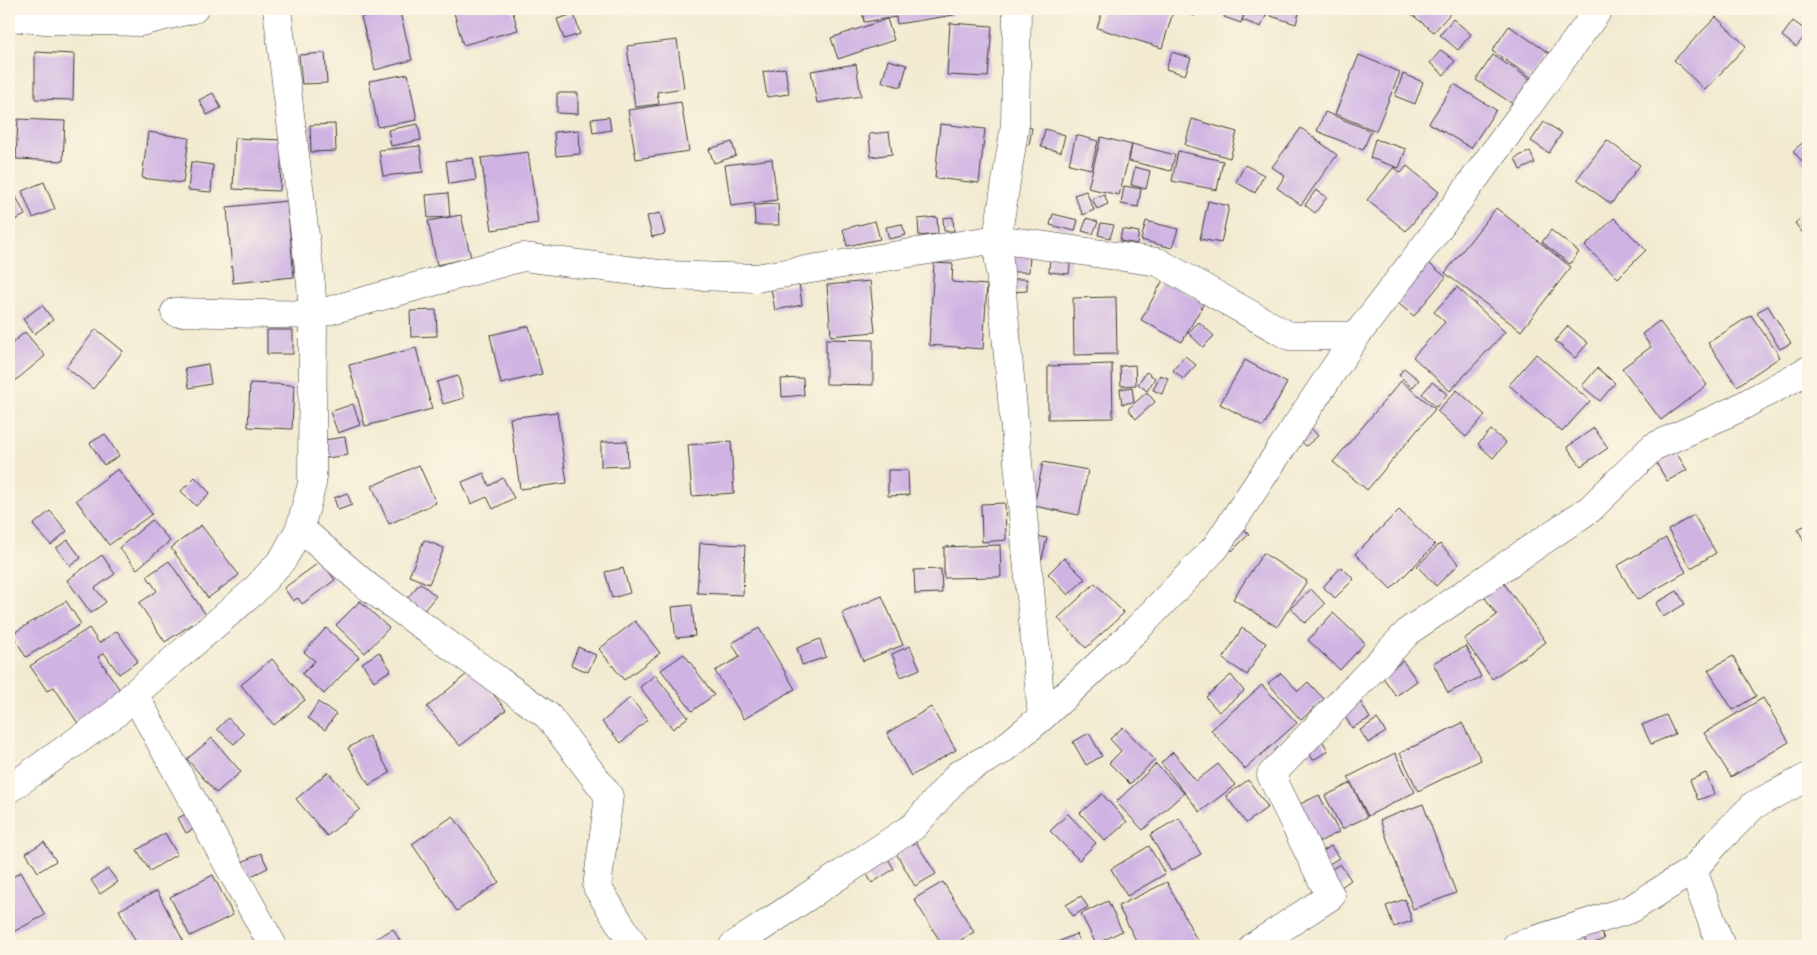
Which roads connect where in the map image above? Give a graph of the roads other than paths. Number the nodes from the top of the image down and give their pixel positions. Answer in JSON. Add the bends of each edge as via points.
{"nodes":[{"id":1,"x":194,"y":9,"type":"edge"},
{"id":2,"x":277,"y":9,"type":"edge"},
{"id":3,"x":1017,"y":9,"type":"edge"},
{"id":4,"x":1599,"y":9,"type":"edge"},
{"id":5,"x":9,"y":17,"type":"edge"},
{"id":6,"x":997,"y":238,"type":"junction"},
{"id":7,"x":175,"y":312,"type":"dead end"},
{"id":8,"x":313,"y":315,"type":"junction"},
{"id":9,"x":1356,"y":336,"type":"junction"},
{"id":10,"x":1808,"y":370,"type":"edge"},
{"id":11,"x":300,"y":528,"type":"junction"},
{"id":12,"x":134,"y":694,"type":"junction"},
{"id":13,"x":1042,"y":717,"type":"junction"},
{"id":14,"x":1808,"y":777,"type":"edge"},
{"id":15,"x":9,"y":789,"type":"edge"},
{"id":16,"x":1693,"y":870,"type":"junction"},
{"id":17,"x":273,"y":946,"type":"edge"},
{"id":18,"x":634,"y":946,"type":"edge"},
{"id":19,"x":733,"y":946,"type":"edge"},
{"id":20,"x":1254,"y":946,"type":"edge"},
{"id":21,"x":1516,"y":946,"type":"edge"},
{"id":22,"x":1721,"y":946,"type":"edge"}],
"edges":[{"from":1,"to":5,"type":"street","via":[[141,22]]},
{"from":2,"to":8,"type":"street"},
{"from":3,"to":6,"type":"street","via":[[1015,125]]},
{"from":4,"to":9,"type":"street"},
{"from":6,"to":8,"type":"street","via":[[756,278],[667,275],[523,257]]},
{"from":6,"to":9,"type":"street","via":[[1158,262],[1289,336]]},
{"from":6,"to":13,"type":"street"},
{"from":7,"to":8,"type":"street"},
{"from":8,"to":11,"type":"street","via":[[312,484]]},
{"from":9,"to":13,"type":"street","via":[[1215,548],[1136,630]]},
{"from":10,"to":20,"type":"street","via":[[1736,410],[1653,447],[1590,509],[1410,630],[1272,774],[1331,896]]},
{"from":11,"to":12,"type":"street","via":[[283,559],[253,592]]},
{"from":11,"to":18,"type":"street","via":[[367,586],[548,716],[609,796],[597,887]]},
{"from":12,"to":15,"type":"street","via":[[115,714]]},
{"from":12,"to":17,"type":"street"},
{"from":13,"to":19,"type":"street","via":[[1001,751],[959,774],[914,826]]},
{"from":14,"to":16,"type":"street","via":[[1754,805]]},
{"from":16,"to":21,"type":"street","via":[[1631,909]]},
{"from":16,"to":22,"type":"street"}]}
